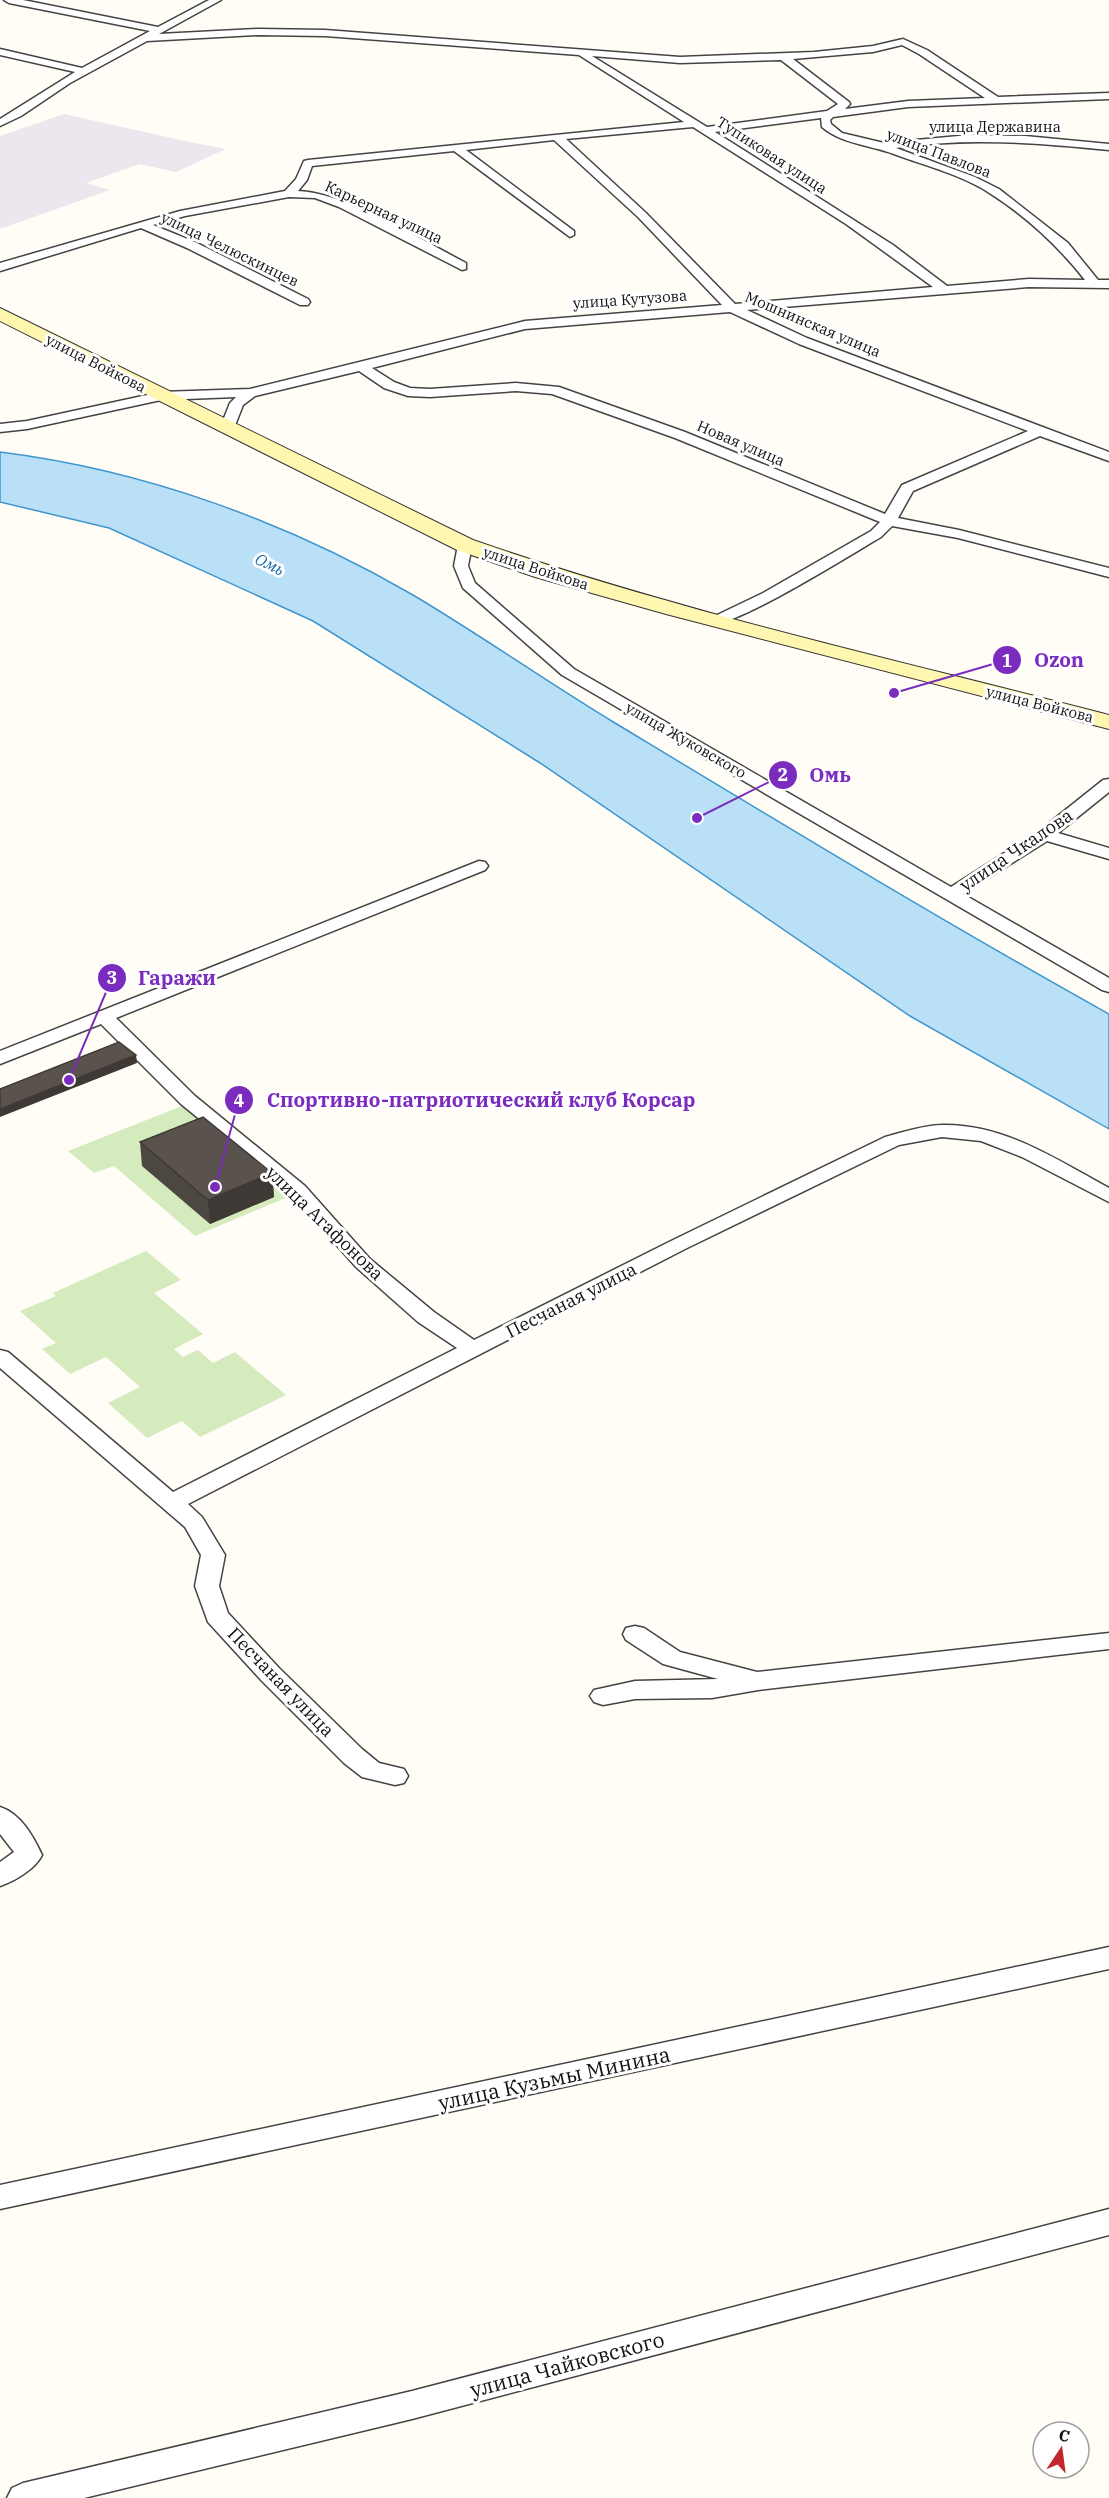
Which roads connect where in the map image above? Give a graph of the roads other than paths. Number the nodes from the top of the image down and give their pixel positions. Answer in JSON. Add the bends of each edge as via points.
{"nodes":[{"id":1,"x":9,"y":0,"type":"edge"},
{"id":2,"x":216,"y":0,"type":"edge"},
{"id":3,"x":160,"y":30,"type":"junction"},
{"id":4,"x":143,"y":38,"type":"junction"},
{"id":5,"x":0,"y":52,"type":"edge"},
{"id":6,"x":579,"y":53,"type":"junction"},
{"id":7,"x":784,"y":57,"type":"junction"},
{"id":8,"x":84,"y":71,"type":"junction"},
{"id":9,"x":1109,"y":96,"type":"edge"},
{"id":10,"x":994,"y":99,"type":"junction"},
{"id":11,"x":0,"y":114,"type":"edge"},
{"id":12,"x":829,"y":115,"type":"junction"},
{"id":13,"x":14,"y":117,"type":"junction"},
{"id":14,"x":0,"y":123,"type":"edge"},
{"id":15,"x":692,"y":124,"type":"junction"},
{"id":16,"x":705,"y":130,"type":"junction"},
{"id":17,"x":558,"y":138,"type":"junction"},
{"id":18,"x":882,"y":146,"type":"junction"},
{"id":19,"x":1109,"y":147,"type":"edge"},
{"id":20,"x":458,"y":149,"type":"junction"},
{"id":21,"x":290,"y":194,"type":"junction"},
{"id":22,"x":142,"y":224,"type":"junction"},
{"id":23,"x":570,"y":233,"type":"dead end"},
{"id":24,"x":462,"y":266,"type":"dead end"},
{"id":25,"x":0,"y":267,"type":"edge"},
{"id":26,"x":1092,"y":282,"type":"junction"},
{"id":27,"x":1109,"y":284,"type":"edge"},
{"id":28,"x":943,"y":289,"type":"junction"},
{"id":29,"x":304,"y":302,"type":"dead end"},
{"id":30,"x":732,"y":308,"type":"junction"},
{"id":31,"x":0,"y":314,"type":"edge"},
{"id":32,"x":362,"y":367,"type":"junction"},
{"id":33,"x":250,"y":393,"type":"junction"},
{"id":34,"x":161,"y":396,"type":"junction"},
{"id":35,"x":0,"y":428,"type":"edge"},
{"id":36,"x":227,"y":428,"type":"junction"},
{"id":37,"x":1040,"y":431,"type":"junction"},
{"id":38,"x":1109,"y":457,"type":"edge"},
{"id":39,"x":889,"y":521,"type":"junction"},
{"id":40,"x":465,"y":545,"type":"junction"},
{"id":41,"x":1109,"y":573,"type":"edge"},
{"id":42,"x":718,"y":620,"type":"junction"},
{"id":43,"x":1109,"y":722,"type":"edge"},
{"id":44,"x":1109,"y":784,"type":"edge"},
{"id":45,"x":1045,"y":836,"type":"junction"},
{"id":46,"x":1109,"y":854,"type":"edge"},
{"id":47,"x":478,"y":866,"type":"dead end"},
{"id":48,"x":951,"y":894,"type":"junction"},
{"id":49,"x":1109,"y":986,"type":"edge"},
{"id":50,"x":104,"y":1017,"type":"junction"},
{"id":51,"x":0,"y":1058,"type":"edge"},
{"id":52,"x":1109,"y":1196,"type":"edge"},
{"id":53,"x":473,"y":1349,"type":"junction"},
{"id":54,"x":0,"y":1357,"type":"edge"},
{"id":55,"x":173,"y":1502,"type":"junction"},
{"id":56,"x":635,"y":1634,"type":"dead end"},
{"id":57,"x":1109,"y":1641,"type":"edge"},
{"id":58,"x":758,"y":1681,"type":"junction"},
{"id":59,"x":603,"y":1696,"type":"dead end"},
{"id":60,"x":394,"y":1776,"type":"dead end"},
{"id":61,"x":0,"y":1817,"type":"edge"},
{"id":62,"x":0,"y":1876,"type":"edge"},
{"id":63,"x":1109,"y":1958,"type":"edge"},
{"id":64,"x":0,"y":2197,"type":"edge"},
{"id":65,"x":1109,"y":2222,"type":"edge"},
{"id":66,"x":23,"y":2498,"type":"edge"}],
"edges":[{"from":1,"to":3,"type":"street"},
{"from":2,"to":3,"type":"street"},
{"from":3,"to":4,"type":"street"},
{"from":4,"to":6,"type":"street","via":[[325,33]]},
{"from":4,"to":8,"type":"street"},
{"from":5,"to":8,"type":"street"},
{"from":6,"to":7,"type":"street","via":[[680,60]]},
{"from":6,"to":15,"type":"street","name":"Тупиковая улица"},
{"from":7,"to":10,"type":"street","via":[[851,52],[903,42]]},
{"from":7,"to":12,"type":"street","via":[[845,104]]},
{"from":8,"to":13,"type":"street","via":[[45,93]]},
{"from":9,"to":10,"type":"street"},
{"from":10,"to":12,"type":"street","via":[[908,104]]},
{"from":11,"to":13,"type":"street"},
{"from":12,"to":16,"type":"street"},
{"from":12,"to":18,"type":"street","name":"улица Павлова","via":[[826,125],[838,135]]},
{"from":13,"to":14,"type":"street"},
{"from":15,"to":16,"type":"street","name":"Тупиковая улица"},
{"from":15,"to":17,"type":"street"},
{"from":16,"to":28,"type":"street","name":"Тупиковая улица","via":[[889,248]]},
{"from":17,"to":20,"type":"street","via":[[493,142]]},
{"from":17,"to":30,"type":"street","name":"Мошнинская улица","via":[[642,215]]},
{"from":18,"to":19,"type":"street","name":"улица Державина","via":[[927,140],[1030,138]]},
{"from":18,"to":26,"type":"street","name":"улица Павлова","via":[[995,191],[1064,246]]},
{"from":20,"to":21,"type":"street","via":[[308,163]]},
{"from":20,"to":23,"type":"street"},
{"from":21,"to":22,"type":"street","name":"Карьерная улица"},
{"from":21,"to":24,"type":"street","name":"Карьерная улица","via":[[316,195],[343,205]]},
{"from":22,"to":25,"type":"street","name":"Карьерная улица"},
{"from":22,"to":29,"type":"street","name":"улица Челюскинцев"},
{"from":26,"to":27,"type":"street","name":"улица Кутузова"},
{"from":26,"to":28,"type":"street","name":"улица Кутузова"},
{"from":28,"to":30,"type":"street","name":"улица Кутузова"},
{"from":30,"to":32,"type":"street","name":"улица Кутузова","via":[[525,325]]},
{"from":30,"to":37,"type":"street","name":"Мошнинская улица","via":[[803,341]]},
{"from":31,"to":34,"type":"main road","name":"улица Войкова"},
{"from":32,"to":33,"type":"street","name":"улица Кутузова"},
{"from":32,"to":39,"type":"street","name":"Новая улица","via":[[408,392],[516,387],[554,390],[680,435]]},
{"from":33,"to":34,"type":"street","name":"улица Кутузова"},
{"from":33,"to":36,"type":"street","via":[[237,403]]},
{"from":34,"to":35,"type":"street","name":"улица Кутузова"},
{"from":34,"to":36,"type":"main road","name":"улица Войкова"},
{"from":36,"to":40,"type":"main road","name":"улица Войкова"},
{"from":37,"to":38,"type":"street","name":"Мошнинская улица"},
{"from":37,"to":39,"type":"street","via":[[907,488]]},
{"from":39,"to":41,"type":"street","name":"Новая улица","via":[[959,534]]},
{"from":39,"to":42,"type":"street","via":[[876,534]]},
{"from":40,"to":42,"type":"main road","name":"улица Войкова","via":[[543,572]]},
{"from":40,"to":48,"type":"street","name":"улица Жуковского","via":[[461,566],[468,585],[568,672]]},
{"from":42,"to":43,"type":"main road","name":"улица Войкова"},
{"from":44,"to":45,"type":"street","name":"улица Чкалова"},
{"from":45,"to":46,"type":"street"},
{"from":45,"to":48,"type":"street","name":"улица Чкалова"},
{"from":47,"to":50,"type":"street"},
{"from":48,"to":49,"type":"street","name":"улица Жуковского"},
{"from":50,"to":51,"type":"street"},
{"from":50,"to":53,"type":"street","name":"улица Агафонова","via":[[188,1100],[298,1190],[363,1263],[426,1317]]},
{"from":52,"to":53,"type":"street","name":"Песчаная улица","via":[[1009,1144],[944,1131],[915,1135],[892,1141]]},
{"from":53,"to":55,"type":"street","name":"Песчаная улица"},
{"from":54,"to":55,"type":"street","name":"Песчаная улица"},
{"from":55,"to":60,"type":"street","name":"Песчаная улица","via":[[194,1522],[213,1556],[207,1586],[217,1616],[353,1756],[371,1770]]},
{"from":56,"to":58,"type":"street","via":[[672,1658]]},
{"from":57,"to":58,"type":"street"},
{"from":58,"to":59,"type":"street","via":[[712,1689],[635,1690]]},
{"from":61,"to":62,"type":"street","via":[[22,1840],[29,1855]]},
{"from":63,"to":64,"type":"street","name":"улица Кузьмы Минина"},
{"from":65,"to":66,"type":"street","name":"улица Чайковского","via":[[412,2405]]}]}
